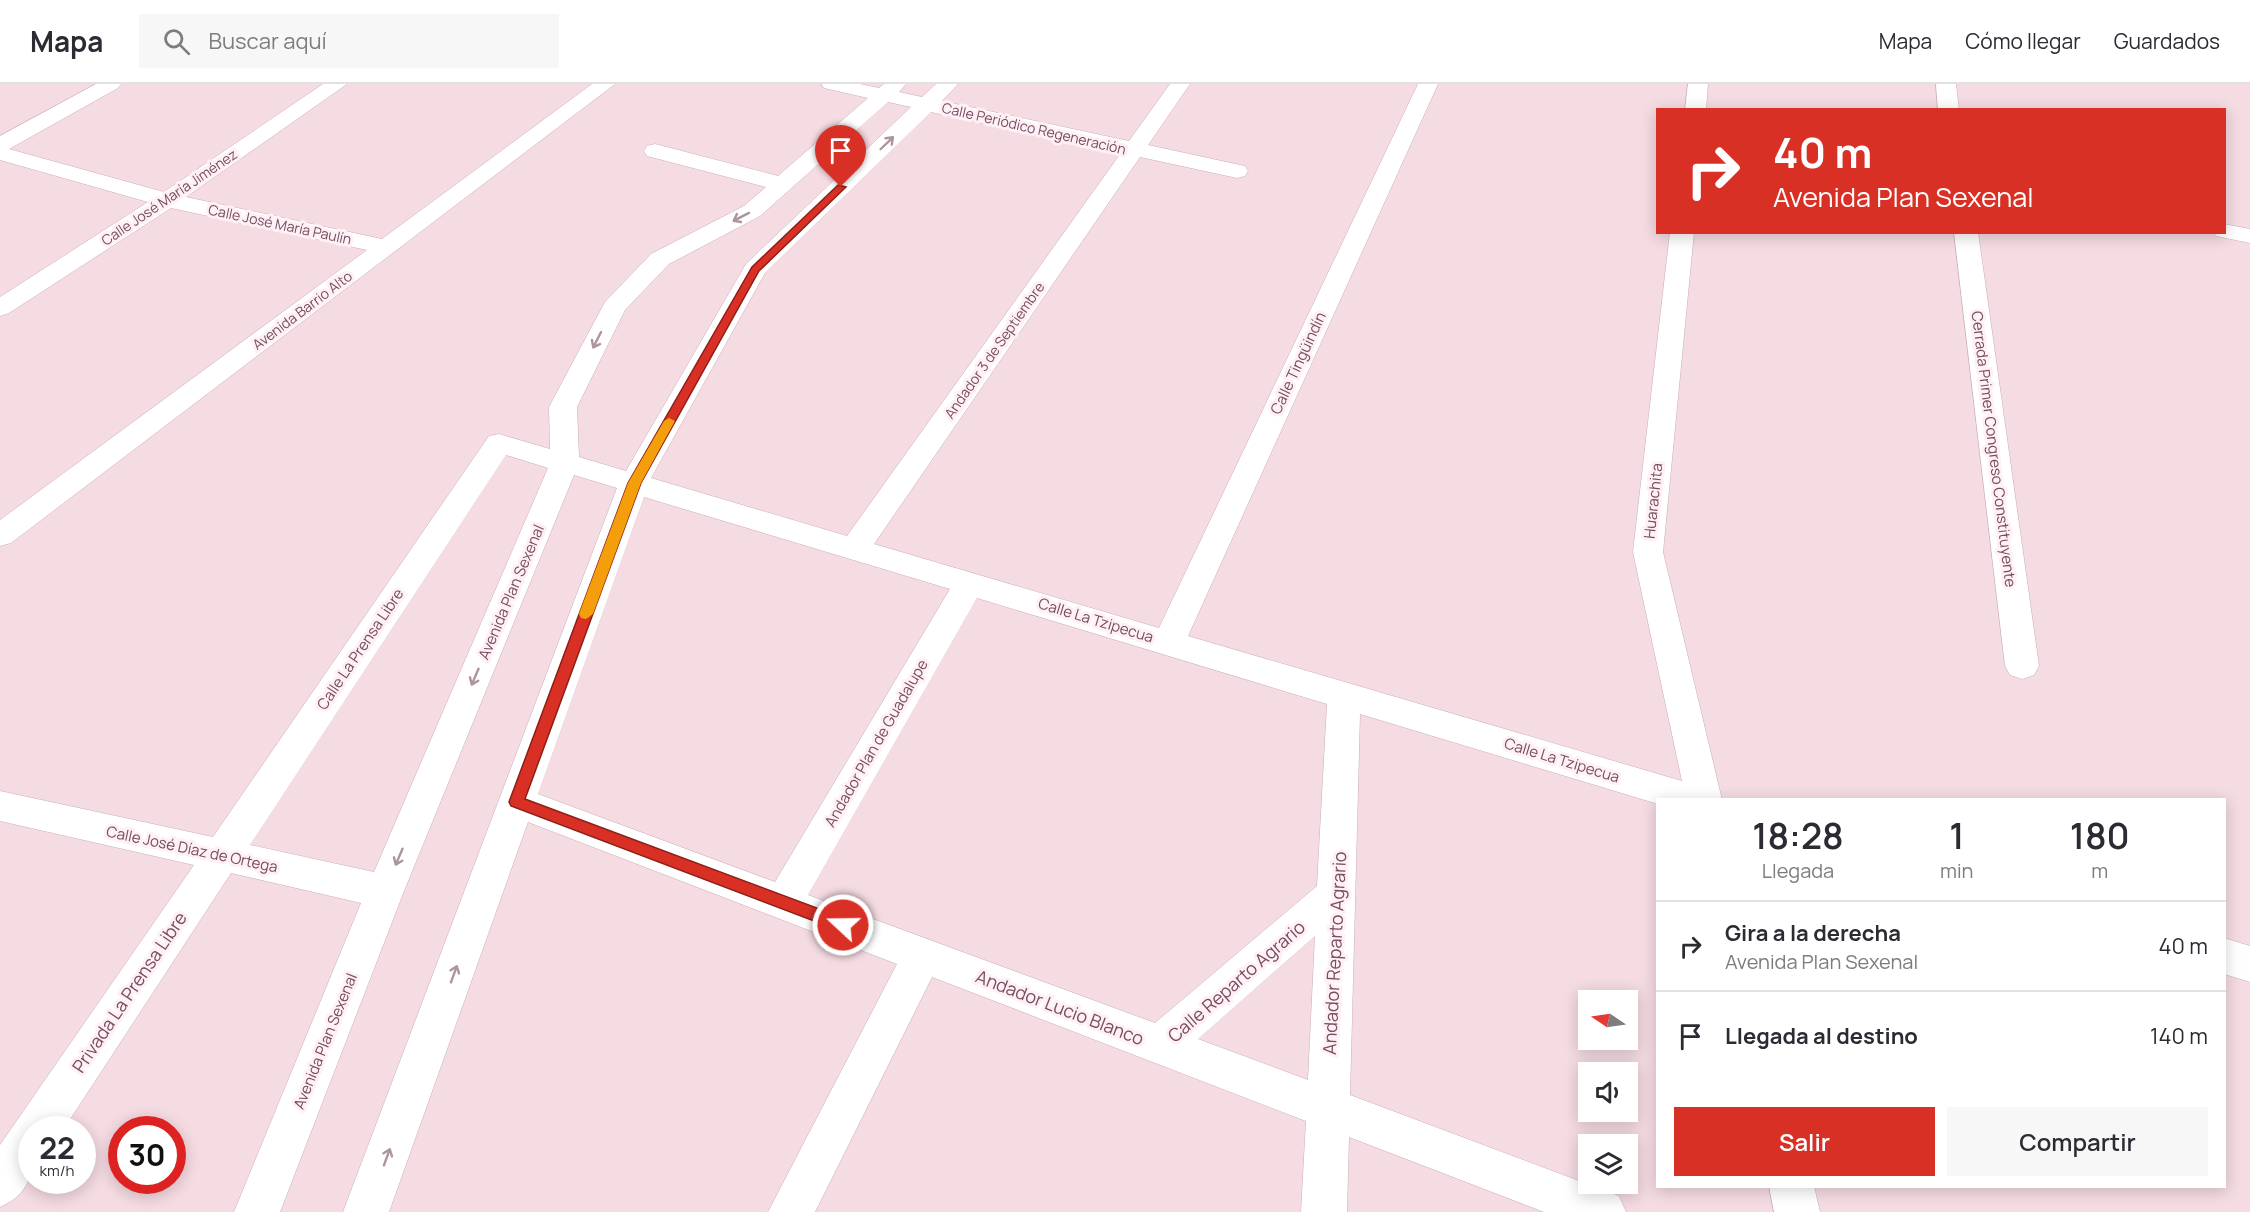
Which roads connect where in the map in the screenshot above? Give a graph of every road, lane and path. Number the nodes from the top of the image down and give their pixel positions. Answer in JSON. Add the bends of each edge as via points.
{"nodes":[{"id":1,"x":111,"y":84,"type":"edge"},
{"id":2,"x":337,"y":84,"type":"edge"},
{"id":3,"x":604,"y":84,"type":"edge"},
{"id":4,"x":831,"y":84,"type":"edge"},
{"id":5,"x":1180,"y":84,"type":"edge"},
{"id":6,"x":1428,"y":84,"type":"edge"},
{"id":7,"x":1698,"y":84,"type":"edge"},
{"id":8,"x":1946,"y":84,"type":"edge"},
{"id":9,"x":890,"y":90,"type":"edge"},
{"id":10,"x":938,"y":94,"type":"edge"},
{"id":11,"x":1695,"y":108,"type":"edge"},
{"id":12,"x":1949,"y":108,"type":"edge"},
{"id":13,"x":0,"y":145,"type":"edge"},
{"id":14,"x":1133,"y":150,"type":"junction"},
{"id":15,"x":655,"y":151,"type":"dead end"},
{"id":16,"x":0,"y":153,"type":"edge"},
{"id":17,"x":1237,"y":171,"type":"dead end"},
{"id":18,"x":784,"y":185,"type":"junction"},
{"id":19,"x":167,"y":200,"type":"junction"},
{"id":20,"x":2226,"y":231,"type":"edge"},
{"id":21,"x":1682,"y":234,"type":"edge"},
{"id":22,"x":1966,"y":234,"type":"edge"},
{"id":23,"x":2250,"y":236,"type":"edge"},
{"id":24,"x":387,"y":247,"type":"junction"},
{"id":25,"x":0,"y":308,"type":"edge"},
{"id":26,"x":499,"y":443,"type":"joint"},
{"id":27,"x":565,"y":462,"type":"junction"},
{"id":28,"x":634,"y":483,"type":"junction"},
{"id":29,"x":0,"y":535,"type":"edge"},
{"id":30,"x":854,"y":549,"type":"junction"},
{"id":31,"x":970,"y":583,"type":"junction"},
{"id":32,"x":1169,"y":642,"type":"junction"},
{"id":33,"x":2022,"y":666,"type":"dead end"},
{"id":34,"x":1344,"y":694,"type":"junction"},
{"id":35,"x":1687,"y":798,"type":"edge"},
{"id":36,"x":1704,"y":798,"type":"edge"},
{"id":37,"x":517,"y":802,"type":"junction"},
{"id":38,"x":0,"y":806,"type":"edge"},
{"id":39,"x":221,"y":855,"type":"junction"},
{"id":40,"x":385,"y":891,"type":"junction"},
{"id":41,"x":1337,"y":893,"type":"junction"},
{"id":42,"x":783,"y":903,"type":"junction"},
{"id":43,"x":923,"y":955,"type":"junction"},
{"id":44,"x":2226,"y":957,"type":"edge"},
{"id":45,"x":2250,"y":964,"type":"edge"},
{"id":46,"x":1161,"y":1045,"type":"junction"},
{"id":47,"x":1327,"y":1108,"type":"junction"},
{"id":48,"x":46,"y":1116,"type":"edge"},
{"id":49,"x":18,"y":1158,"type":"edge"},
{"id":50,"x":0,"y":1184,"type":"edge"},
{"id":51,"x":1791,"y":1188,"type":"edge"},
{"id":52,"x":257,"y":1212,"type":"edge"},
{"id":53,"x":366,"y":1212,"type":"edge"},
{"id":54,"x":791,"y":1212,"type":"edge"},
{"id":55,"x":1324,"y":1212,"type":"edge"},
{"id":56,"x":1603,"y":1212,"type":"edge"},
{"id":57,"x":1797,"y":1212,"type":"edge"}],
"edges":[{"from":1,"to":13,"type":"street"},
{"from":2,"to":19,"type":"street","name":"Calle José María Jiménez"},
{"from":3,"to":24,"type":"street","name":"Avenida Barrio Alto"},
{"from":4,"to":9,"type":"street","name":"Calle Periódico Regeneración"},
{"from":5,"to":14,"type":"street","name":"Andador 3 de Septiembre"},
{"from":6,"to":32,"type":"street","name":"Calle Tingüindín"},
{"from":7,"to":11,"type":"street"},
{"from":8,"to":12,"type":"street"},
{"from":9,"to":10,"type":"street","name":"Calle Periódico Regeneración"},
{"from":9,"to":18,"type":"street","name":"Avenida Plan Sexenal"},
{"from":10,"to":14,"type":"street","name":"Calle Periódico Regeneración"},
{"from":28,"to":10,"type":"street","one_way":true,"via":[[755,269]]},
{"from":14,"to":17,"type":"street","name":"Calle Periódico Regeneración"},
{"from":14,"to":30,"type":"street","name":"Andador 3 de Septiembre"},
{"from":15,"to":18,"type":"street"},
{"from":16,"to":19,"type":"street","name":"Calle José María Paulín"},
{"from":18,"to":27,"type":"street","name":"Avenida Plan Sexenal","one_way":true,"via":[[752,211],[660,259],[614,307],[563,407]]},
{"from":19,"to":24,"type":"street","name":"Calle José María Paulín"},
{"from":19,"to":25,"type":"street","name":"Calle José María Jiménez"},
{"from":20,"to":23,"type":"street"},
{"from":21,"to":36,"type":"street","name":"Huarachita","via":[[1648,552]]},
{"from":22,"to":33,"type":"street","name":"Cerrada Primer Congreso Constituyente"},
{"from":24,"to":29,"type":"street","name":"Avenida Barrio Alto"},
{"from":26,"to":27,"type":"street","name":"Calle La Tzipecua"},
{"from":26,"to":39,"type":"street","name":"Calle La Prensa Libre"},
{"from":27,"to":28,"type":"street","name":"Calle La Tzipecua"},
{"from":27,"to":40,"type":"street","name":"Avenida Plan Sexenal","one_way":true},
{"from":28,"to":30,"type":"street","name":"Calle La Tzipecua"},
{"from":28,"to":37,"type":"street"},
{"from":30,"to":31,"type":"street","name":"Calle La Tzipecua"},
{"from":31,"to":32,"type":"street","name":"Calle La Tzipecua"},
{"from":31,"to":42,"type":"street","name":"Andador Plan de Guadalupe"},
{"from":32,"to":34,"type":"street","name":"Calle La Tzipecua"},
{"from":34,"to":35,"type":"street","name":"Calle La Tzipecua"},
{"from":34,"to":41,"type":"street","name":"Andador Reparto Agrario"},
{"from":37,"to":42,"type":"street","name":"Andador Lucio Blanco"},
{"from":53,"to":37,"type":"street","one_way":true},
{"from":38,"to":39,"type":"street","name":"Calle José Díaz de Ortega"},
{"from":39,"to":40,"type":"street","name":"Calle José Díaz de Ortega"},
{"from":39,"to":48,"type":"street","name":"Privada La Prensa Libre"},
{"from":40,"to":52,"type":"street","name":"Avenida Plan Sexenal"},
{"from":41,"to":46,"type":"street","name":"Calle Reparto Agrario"},
{"from":41,"to":47,"type":"street","name":"Andador Reparto Agrario"},
{"from":42,"to":43,"type":"street","name":"Andador Lucio Blanco"},
{"from":43,"to":46,"type":"street","name":"Andador Lucio Blanco"},
{"from":43,"to":54,"type":"street"},
{"from":44,"to":45,"type":"street"},
{"from":46,"to":47,"type":"street","name":"Andador Lucio Blanco"},
{"from":47,"to":55,"type":"street","name":"Andador Reparto Agrario"},
{"from":47,"to":56,"type":"street","name":"Andador Lucio Blanco"},
{"from":49,"to":50,"type":"street"},
{"from":51,"to":57,"type":"street"}]}
